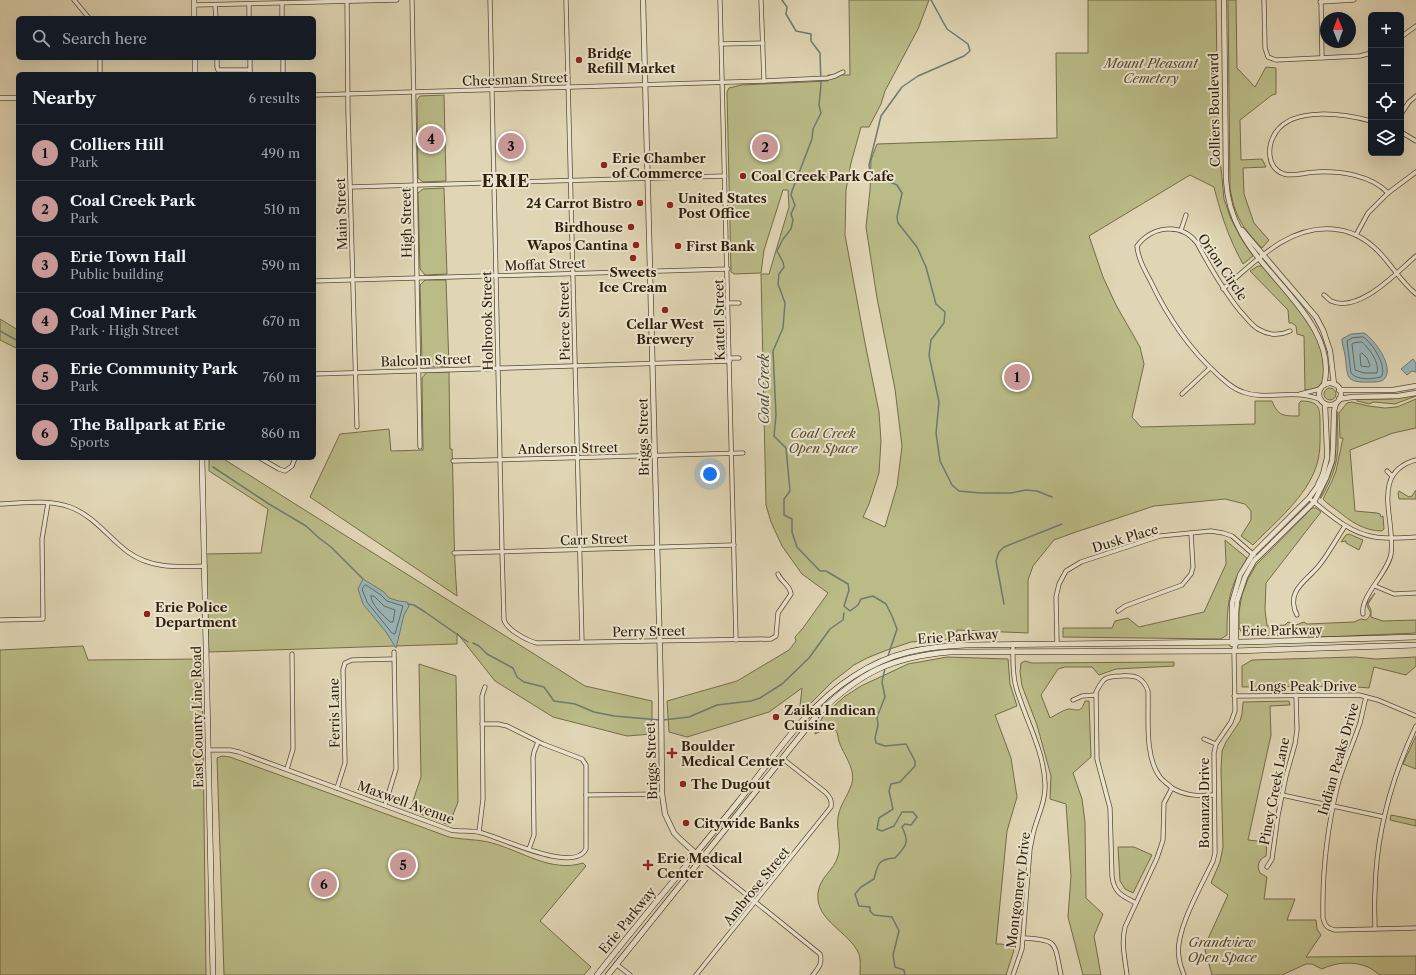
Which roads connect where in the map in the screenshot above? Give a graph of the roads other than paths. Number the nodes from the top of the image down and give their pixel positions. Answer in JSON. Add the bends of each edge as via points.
{"nodes":[{"id":1,"x":74,"y":0,"type":"edge"},
{"id":2,"x":397,"y":0,"type":"edge"},
{"id":3,"x":412,"y":0,"type":"edge"},
{"id":4,"x":490,"y":0,"type":"edge"},
{"id":5,"x":566,"y":0,"type":"edge"},
{"id":6,"x":643,"y":0,"type":"edge"},
{"id":7,"x":720,"y":0,"type":"edge"},
{"id":8,"x":761,"y":0,"type":"edge"},
{"id":9,"x":1224,"y":0,"type":"edge"},
{"id":10,"x":1264,"y":0,"type":"edge"},
{"id":11,"x":1354,"y":0,"type":"edge"},
{"id":12,"x":347,"y":1,"type":"junction"},
{"id":13,"x":1321,"y":1,"type":"edge"},
{"id":14,"x":194,"y":3,"type":"edge"},
{"id":15,"x":282,"y":3,"type":"junction"},
{"id":16,"x":215,"y":4,"type":"junction"},
{"id":17,"x":249,"y":4,"type":"junction"},
{"id":18,"x":87,"y":16,"type":"edge"},
{"id":19,"x":194,"y":16,"type":"edge"},
{"id":20,"x":216,"y":16,"type":"edge"},
{"id":21,"x":249,"y":16,"type":"edge"},
{"id":22,"x":282,"y":16,"type":"edge"},
{"id":23,"x":1416,"y":26,"type":"edge"},
{"id":24,"x":1404,"y":35,"type":"edge"},
{"id":25,"x":763,"y":43,"type":"junction"},
{"id":26,"x":722,"y":44,"type":"junction"},
{"id":27,"x":1368,"y":54,"type":"edge"},
{"id":28,"x":1322,"y":58,"type":"junction"},
{"id":29,"x":100,"y":60,"type":"edge"},
{"id":30,"x":195,"y":60,"type":"edge"},
{"id":31,"x":216,"y":60,"type":"edge"},
{"id":32,"x":250,"y":60,"type":"edge"},
{"id":33,"x":283,"y":60,"type":"edge"},
{"id":34,"x":100,"y":72,"type":"edge"},
{"id":35,"x":195,"y":72,"type":"edge"},
{"id":36,"x":250,"y":72,"type":"edge"},
{"id":37,"x":283,"y":72,"type":"edge"},
{"id":38,"x":843,"y":72,"type":"dead end"},
{"id":39,"x":764,"y":81,"type":"junction"},
{"id":40,"x":723,"y":83,"type":"junction"},
{"id":41,"x":645,"y":85,"type":"junction"},
{"id":42,"x":568,"y":88,"type":"junction"},
{"id":43,"x":492,"y":90,"type":"junction"},
{"id":44,"x":414,"y":92,"type":"junction"},
{"id":45,"x":348,"y":94,"type":"junction"},
{"id":46,"x":316,"y":95,"type":"edge"},
{"id":47,"x":1416,"y":96,"type":"edge"},
{"id":48,"x":0,"y":98,"type":"edge"},
{"id":49,"x":16,"y":98,"type":"edge"},
{"id":50,"x":1404,"y":110,"type":"edge"},
{"id":51,"x":1368,"y":120,"type":"edge"},
{"id":52,"x":1404,"y":134,"type":"edge"},
{"id":53,"x":1416,"y":141,"type":"edge"},
{"id":54,"x":1416,"y":172,"type":"edge"},
{"id":55,"x":725,"y":176,"type":"junction"},
{"id":56,"x":647,"y":178,"type":"junction"},
{"id":57,"x":570,"y":180,"type":"junction"},
{"id":58,"x":494,"y":183,"type":"junction"},
{"id":59,"x":416,"y":185,"type":"junction"},
{"id":60,"x":350,"y":187,"type":"junction"},
{"id":61,"x":1388,"y":193,"type":"junction"},
{"id":62,"x":1186,"y":215,"type":"dead end"},
{"id":63,"x":1235,"y":219,"type":"junction"},
{"id":64,"x":1181,"y":230,"type":"junction"},
{"id":65,"x":1356,"y":235,"type":"junction"},
{"id":66,"x":1264,"y":255,"type":"junction"},
{"id":67,"x":1416,"y":256,"type":"edge"},
{"id":68,"x":1259,"y":259,"type":"junction"},
{"id":69,"x":728,"y":269,"type":"junction"},
{"id":70,"x":650,"y":272,"type":"junction"},
{"id":71,"x":1397,"y":273,"type":"junction"},
{"id":72,"x":572,"y":274,"type":"junction"},
{"id":73,"x":496,"y":276,"type":"junction"},
{"id":74,"x":417,"y":278,"type":"junction"},
{"id":75,"x":352,"y":280,"type":"junction"},
{"id":76,"x":316,"y":281,"type":"edge"},
{"id":77,"x":1223,"y":289,"type":"junction"},
{"id":78,"x":1416,"y":294,"type":"edge"},
{"id":79,"x":1324,"y":295,"type":"dead end"},
{"id":80,"x":729,"y":303,"type":"junction"},
{"id":81,"x":739,"y":303,"type":"dead end"},
{"id":82,"x":1290,"y":331,"type":"dead end"},
{"id":83,"x":739,"y":358,"type":"dead end"},
{"id":84,"x":730,"y":360,"type":"junction"},
{"id":85,"x":652,"y":363,"type":"junction"},
{"id":86,"x":575,"y":365,"type":"junction"},
{"id":87,"x":498,"y":368,"type":"junction"},
{"id":88,"x":1210,"y":368,"type":"junction"},
{"id":89,"x":419,"y":370,"type":"junction"},
{"id":90,"x":355,"y":372,"type":"junction"},
{"id":91,"x":316,"y":374,"type":"edge"},
{"id":92,"x":1334,"y":384,"type":"junction"},
{"id":93,"x":1324,"y":385,"type":"junction"},
{"id":94,"x":1416,"y":386,"type":"edge"},
{"id":95,"x":1320,"y":389,"type":"junction"},
{"id":96,"x":1340,"y":390,"type":"junction"},
{"id":97,"x":1416,"y":393,"type":"edge"},
{"id":98,"x":1182,"y":394,"type":"dead end"},
{"id":99,"x":1297,"y":394,"type":"junction"},
{"id":100,"x":1321,"y":400,"type":"junction"},
{"id":101,"x":1338,"y":401,"type":"junction"},
{"id":102,"x":1325,"y":404,"type":"junction"},
{"id":103,"x":357,"y":427,"type":"dead end"},
{"id":104,"x":420,"y":447,"type":"dead end"},
{"id":105,"x":732,"y":453,"type":"junction"},
{"id":106,"x":743,"y":453,"type":"dead end"},
{"id":107,"x":654,"y":455,"type":"junction"},
{"id":108,"x":577,"y":458,"type":"junction"},
{"id":109,"x":500,"y":459,"type":"junction"},
{"id":110,"x":202,"y":460,"type":"edge"},
{"id":111,"x":263,"y":460,"type":"edge"},
{"id":112,"x":294,"y":460,"type":"edge"},
{"id":113,"x":1416,"y":460,"type":"edge"},
{"id":114,"x":453,"y":461,"type":"dead end"},
{"id":115,"x":1387,"y":471,"type":"dead end"},
{"id":116,"x":1392,"y":476,"type":"junction"},
{"id":117,"x":1309,"y":498,"type":"junction"},
{"id":118,"x":1314,"y":502,"type":"junction"},
{"id":119,"x":48,"y":503,"type":"junction"},
{"id":120,"x":0,"y":504,"type":"edge"},
{"id":121,"x":1345,"y":526,"type":"junction"},
{"id":122,"x":1191,"y":533,"type":"junction"},
{"id":123,"x":1416,"y":537,"type":"edge"},
{"id":124,"x":1391,"y":538,"type":"junction"},
{"id":125,"x":734,"y":545,"type":"junction"},
{"id":126,"x":656,"y":547,"type":"junction"},
{"id":127,"x":579,"y":550,"type":"junction"},
{"id":128,"x":502,"y":552,"type":"junction"},
{"id":129,"x":454,"y":553,"type":"dead end"},
{"id":130,"x":1253,"y":554,"type":"junction"},
{"id":131,"x":1258,"y":558,"type":"junction"},
{"id":132,"x":205,"y":566,"type":"junction"},
{"id":133,"x":778,"y":574,"type":"dead end"},
{"id":134,"x":1375,"y":586,"type":"junction"},
{"id":135,"x":1416,"y":593,"type":"edge"},
{"id":136,"x":1118,"y":611,"type":"dead end"},
{"id":137,"x":1363,"y":614,"type":"dead end"},
{"id":138,"x":1297,"y":615,"type":"dead end"},
{"id":139,"x":0,"y":620,"type":"edge"},
{"id":140,"x":519,"y":634,"type":"joint"},
{"id":141,"x":1416,"y":637,"type":"edge"},
{"id":142,"x":736,"y":640,"type":"junction"},
{"id":143,"x":659,"y":641,"type":"junction"},
{"id":144,"x":582,"y":642,"type":"junction"},
{"id":145,"x":1234,"y":642,"type":"junction"},
{"id":146,"x":1014,"y":644,"type":"junction"},
{"id":147,"x":1056,"y":644,"type":"junction"},
{"id":148,"x":1416,"y":646,"type":"edge"},
{"id":149,"x":1234,"y":651,"type":"junction"},
{"id":150,"x":394,"y":652,"type":"dead end"},
{"id":151,"x":1013,"y":652,"type":"junction"},
{"id":152,"x":292,"y":654,"type":"dead end"},
{"id":153,"x":394,"y":659,"type":"junction"},
{"id":154,"x":485,"y":687,"type":"dead end"},
{"id":155,"x":1096,"y":695,"type":"junction"},
{"id":156,"x":1296,"y":695,"type":"junction"},
{"id":157,"x":1234,"y":696,"type":"junction"},
{"id":158,"x":1366,"y":697,"type":"junction"},
{"id":159,"x":1073,"y":700,"type":"dead end"},
{"id":160,"x":1416,"y":716,"type":"edge"},
{"id":161,"x":482,"y":724,"type":"junction"},
{"id":162,"x":1416,"y":726,"type":"edge"},
{"id":163,"x":1204,"y":739,"type":"dead end"},
{"id":164,"x":538,"y":742,"type":"junction"},
{"id":165,"x":1216,"y":744,"type":"junction"},
{"id":166,"x":208,"y":750,"type":"junction"},
{"id":167,"x":783,"y":759,"type":"junction"},
{"id":168,"x":287,"y":769,"type":"junction"},
{"id":169,"x":337,"y":788,"type":"junction"},
{"id":170,"x":1172,"y":788,"type":"junction"},
{"id":171,"x":662,"y":794,"type":"junction"},
{"id":172,"x":586,"y":795,"type":"junction"},
{"id":173,"x":1214,"y":795,"type":"junction"},
{"id":174,"x":1282,"y":795,"type":"junction"},
{"id":175,"x":385,"y":805,"type":"junction"},
{"id":176,"x":1333,"y":806,"type":"junction"},
{"id":177,"x":1384,"y":817,"type":"junction"},
{"id":178,"x":479,"y":832,"type":"junction"},
{"id":179,"x":529,"y":849,"type":"junction"},
{"id":180,"x":695,"y":853,"type":"junction"},
{"id":181,"x":702,"y":859,"type":"junction"},
{"id":182,"x":1267,"y":866,"type":"dead end"},
{"id":183,"x":755,"y":901,"type":"junction"},
{"id":184,"x":1136,"y":903,"type":"junction"},
{"id":185,"x":1416,"y":928,"type":"edge"},
{"id":186,"x":1375,"y":929,"type":"junction"},
{"id":187,"x":1023,"y":938,"type":"junction"},
{"id":188,"x":616,"y":964,"type":"junction"},
{"id":189,"x":213,"y":975,"type":"edge"},
{"id":190,"x":597,"y":975,"type":"edge"},
{"id":191,"x":608,"y":975,"type":"edge"},
{"id":192,"x":630,"y":975,"type":"edge"},
{"id":193,"x":696,"y":975,"type":"edge"},
{"id":194,"x":813,"y":975,"type":"edge"},
{"id":195,"x":1013,"y":975,"type":"edge"},
{"id":196,"x":1061,"y":975,"type":"edge"},
{"id":197,"x":1127,"y":975,"type":"edge"},
{"id":198,"x":1184,"y":975,"type":"edge"}],
"edges":[{"from":1,"to":18,"type":"street"},
{"from":2,"to":12,"type":"street"},
{"from":3,"to":44,"type":"street","name":"High Street"},
{"from":4,"to":43,"type":"street","name":"Holbrook Street"},
{"from":5,"to":42,"type":"street","name":"Pierce Street"},
{"from":6,"to":41,"type":"street","name":"Briggs Street"},
{"from":7,"to":26,"type":"street","name":"Kattell Street"},
{"from":8,"to":25,"type":"street"},
{"from":9,"to":63,"type":"street","name":"Colliers Boulevard","via":[[1226,180]]},
{"from":10,"to":28,"type":"street","via":[[1265,48],[1268,57],[1276,60]]},
{"from":11,"to":13,"type":"street"},
{"from":12,"to":15,"type":"street"},
{"from":12,"to":45,"type":"street","name":"Main Street"},
{"from":13,"to":28,"type":"street"},
{"from":14,"to":16,"type":"street"},
{"from":14,"to":19,"type":"main road"},
{"from":15,"to":17,"type":"street"},
{"from":15,"to":22,"type":"street"},
{"from":16,"to":17,"type":"street"},
{"from":16,"to":20,"type":"street"},
{"from":17,"to":21,"type":"street"},
{"from":23,"to":24,"type":"street"},
{"from":25,"to":26,"type":"street"},
{"from":25,"to":39,"type":"street"},
{"from":26,"to":40,"type":"street","name":"Kattell Street"},
{"from":27,"to":28,"type":"street"},
{"from":29,"to":34,"type":"street"},
{"from":30,"to":35,"type":"main road"},
{"from":31,"to":36,"type":"street","via":[[218,70]]},
{"from":32,"to":36,"type":"street"},
{"from":33,"to":37,"type":"street"},
{"from":38,"to":39,"type":"street","name":"Cheesman Street","via":[[828,78]]},
{"from":39,"to":40,"type":"street","name":"Cheesman Street"},
{"from":40,"to":41,"type":"street","name":"Cheesman Street"},
{"from":40,"to":55,"type":"street","name":"Kattell Street"},
{"from":41,"to":42,"type":"street","name":"Cheesman Street"},
{"from":41,"to":56,"type":"street","name":"Briggs Street"},
{"from":42,"to":43,"type":"street","name":"Cheesman Street"},
{"from":42,"to":57,"type":"street","name":"Pierce Street"},
{"from":43,"to":44,"type":"street","name":"Cheesman Street"},
{"from":43,"to":58,"type":"street","name":"Holbrook Street"},
{"from":44,"to":45,"type":"street","name":"Cheesman Street"},
{"from":44,"to":59,"type":"street","name":"High Street"},
{"from":45,"to":46,"type":"street","name":"Cheesman Street"},
{"from":45,"to":60,"type":"street","name":"Main Street"},
{"from":47,"to":50,"type":"street"},
{"from":48,"to":49,"type":"street"},
{"from":51,"to":61,"type":"street","via":[[1347,116],[1316,115],[1289,120],[1279,128],[1272,139],[1270,161],[1275,169],[1289,176],[1317,172],[1344,173],[1373,182]]},
{"from":52,"to":53,"type":"street"},
{"from":54,"to":61,"type":"street"},
{"from":55,"to":56,"type":"street"},
{"from":55,"to":69,"type":"street","name":"Kattell Street"},
{"from":56,"to":57,"type":"street"},
{"from":56,"to":70,"type":"street","name":"Briggs Street"},
{"from":57,"to":58,"type":"street"},
{"from":57,"to":72,"type":"street","name":"Pierce Street"},
{"from":58,"to":59,"type":"street"},
{"from":58,"to":73,"type":"street","name":"Holbrook Street"},
{"from":59,"to":60,"type":"street"},
{"from":59,"to":74,"type":"street","name":"High Street"},
{"from":60,"to":75,"type":"street","name":"Main Street"},
{"from":61,"to":65,"type":"street","via":[[1368,214]]},
{"from":62,"to":64,"type":"street"},
{"from":63,"to":66,"type":"street","name":"Colliers Boulevard"},
{"from":63,"to":68,"type":"street","name":"Colliers Boulevard"},
{"from":64,"to":77,"type":"street","name":"Orion Circle","via":[[1194,238]]},
{"from":64,"to":88,"type":"street","name":"Orion Circle","via":[[1163,230],[1142,239],[1137,246],[1138,253],[1161,304],[1174,325]]},
{"from":65,"to":66,"type":"street","via":[[1324,228],[1310,230],[1293,235]]},
{"from":65,"to":71,"type":"street","via":[[1378,251]]},
{"from":66,"to":68,"type":"street"},
{"from":66,"to":92,"type":"street","name":"Colliers Boulevard","via":[[1316,317],[1331,357]]},
{"from":67,"to":71,"type":"street"},
{"from":68,"to":77,"type":"street"},
{"from":68,"to":93,"type":"street","name":"Colliers Boulevard","via":[[1310,320],[1320,339],[1325,355]]},
{"from":69,"to":70,"type":"street","name":"Moffat Street"},
{"from":69,"to":80,"type":"street","name":"Kattell Street"},
{"from":70,"to":72,"type":"street","name":"Moffat Street"},
{"from":70,"to":85,"type":"street","name":"Briggs Street"},
{"from":71,"to":78,"type":"street"},
{"from":71,"to":79,"type":"street","via":[[1379,288],[1354,301],[1331,301]]},
{"from":72,"to":73,"type":"street","name":"Moffat Street"},
{"from":72,"to":86,"type":"street","name":"Pierce Street"},
{"from":73,"to":74,"type":"street","name":"Moffat Street"},
{"from":73,"to":87,"type":"street","name":"Holbrook Street"},
{"from":74,"to":75,"type":"street","name":"Moffat Street"},
{"from":74,"to":89,"type":"street","name":"High Street"},
{"from":75,"to":76,"type":"street","name":"Moffat Street"},
{"from":75,"to":90,"type":"street","name":"Main Street"},
{"from":77,"to":82,"type":"street","name":"Orion Circle","via":[[1258,329],[1271,334]]},
{"from":80,"to":81,"type":"street"},
{"from":80,"to":84,"type":"street","name":"Kattell Street"},
{"from":83,"to":84,"type":"street","name":"Balcolm Street"},
{"from":84,"to":85,"type":"street","name":"Balcolm Street"},
{"from":84,"to":105,"type":"street","name":"Kattell Street"},
{"from":85,"to":86,"type":"street","name":"Balcolm Street"},
{"from":85,"to":107,"type":"street","name":"Briggs Street"},
{"from":86,"to":87,"type":"street","name":"Balcolm Street"},
{"from":86,"to":108,"type":"street","name":"Pierce Street"},
{"from":87,"to":89,"type":"street","name":"Balcolm Street"},
{"from":87,"to":109,"type":"street","name":"Holbrook Street"},
{"from":88,"to":98,"type":"street"},
{"from":88,"to":99,"type":"street","name":"Orion Circle","via":[[1233,388],[1243,393]]},
{"from":89,"to":90,"type":"street","name":"Balcolm Street"},
{"from":89,"to":104,"type":"street","name":"High Street"},
{"from":90,"to":91,"type":"street","name":"Balcolm Street"},
{"from":90,"to":103,"type":"street","name":"Main Street"},
{"from":92,"to":93,"type":"street"},
{"from":92,"to":96,"type":"street"},
{"from":93,"to":95,"type":"street"},
{"from":94,"to":96,"type":"street","via":[[1393,390]]},
{"from":95,"to":99,"type":"street","name":"Orion Circle"},
{"from":95,"to":100,"type":"street"},
{"from":96,"to":101,"type":"street"},
{"from":97,"to":101,"type":"street","via":[[1352,397]]},
{"from":99,"to":100,"type":"street","name":"Orion Circle"},
{"from":100,"to":102,"type":"street"},
{"from":101,"to":102,"type":"street","via":[[1330,405]]},
{"from":101,"to":118,"type":"street","via":[[1334,411],[1332,461]]},
{"from":102,"to":117,"type":"street","via":[[1327,458],[1317,487]]},
{"from":105,"to":106,"type":"street","name":"Anderson Street"},
{"from":105,"to":107,"type":"street","name":"Anderson Street"},
{"from":105,"to":125,"type":"street","name":"Kattell Street"},
{"from":107,"to":108,"type":"street","name":"Anderson Street"},
{"from":107,"to":126,"type":"street","name":"Briggs Street"},
{"from":108,"to":109,"type":"street","name":"Anderson Street"},
{"from":108,"to":127,"type":"street","name":"Pierce Street"},
{"from":109,"to":114,"type":"street","name":"Anderson Street"},
{"from":109,"to":128,"type":"street","name":"Holbrook Street"},
{"from":110,"to":132,"type":"main road","name":"East County Line Road"},
{"from":111,"to":112,"type":"street","via":[[285,470],[292,466]]},
{"from":113,"to":116,"type":"street","via":[[1404,465]]},
{"from":115,"to":116,"type":"street"},
{"from":116,"to":124,"type":"street","via":[[1387,498]]},
{"from":117,"to":118,"type":"street"},
{"from":117,"to":130,"type":"street"},
{"from":118,"to":121,"type":"street"},
{"from":118,"to":131,"type":"street"},
{"from":119,"to":120,"type":"street"},
{"from":119,"to":132,"type":"street","via":[[70,507],[91,518],[128,552],[152,564]]},
{"from":119,"to":139,"type":"street","via":[[42,539],[43,619]]},
{"from":121,"to":124,"type":"street","via":[[1368,536]]},
{"from":121,"to":138,"type":"street","via":[[1320,564],[1296,591],[1293,602]]},
{"from":122,"to":130,"type":"street","name":"Dusk Place","via":[[1211,531],[1232,536]]},
{"from":122,"to":136,"type":"street","via":[[1193,567],[1182,585]]},
{"from":122,"to":147,"type":"street","name":"Dusk Place","via":[[1145,540],[1081,562],[1070,569],[1062,577],[1057,589]]},
{"from":123,"to":124,"type":"street"},
{"from":124,"to":134,"type":"street","via":[[1390,560]]},
{"from":125,"to":126,"type":"street","name":"Carr Street"},
{"from":125,"to":142,"type":"street","name":"Kattell Street"},
{"from":126,"to":127,"type":"street","name":"Carr Street"},
{"from":126,"to":143,"type":"street","name":"Briggs Street"},
{"from":127,"to":128,"type":"street","name":"Carr Street"},
{"from":127,"to":144,"type":"street","name":"Pierce Street"},
{"from":128,"to":129,"type":"street","name":"Carr Street"},
{"from":128,"to":140,"type":"street","name":"Holbrook Street","via":[[504,620],[508,627]]},
{"from":130,"to":131,"type":"street","name":"Dusk Place"},
{"from":130,"to":145,"type":"street","via":[[1235,589],[1231,615]]},
{"from":131,"to":145,"type":"street","via":[[1249,569],[1240,589]]},
{"from":132,"to":166,"type":"main road","name":"East County Line Road"},
{"from":133,"to":142,"type":"street","name":"Perry Street","via":[[790,588],[791,594],[778,613],[776,636],[771,639]]},
{"from":134,"to":135,"type":"street","via":[[1394,594]]},
{"from":134,"to":137,"type":"street","via":[[1365,600]]},
{"from":140,"to":144,"type":"street","name":"Perry Street","via":[[536,643]]},
{"from":141,"to":145,"type":"main road","name":"Erie Parkway"},
{"from":142,"to":143,"type":"street","name":"Perry Street"},
{"from":143,"to":144,"type":"street","name":"Perry Street"},
{"from":143,"to":171,"type":"street","name":"Briggs Street"},
{"from":145,"to":147,"type":"main road","name":"Erie Parkway"},
{"from":145,"to":149,"type":"street"},
{"from":146,"to":147,"type":"main road","name":"Erie Parkway"},
{"from":146,"to":151,"type":"street","name":"Montgomery Drive"},
{"from":146,"to":180,"type":"main road","name":"Erie Parkway","via":[[944,646],[912,650],[863,670],[811,712]]},
{"from":148,"to":149,"type":"main road","name":"Erie Parkway"},
{"from":149,"to":151,"type":"main road","name":"Erie Parkway"},
{"from":149,"to":157,"type":"street","name":"Bonanza Drive"},
{"from":150,"to":153,"type":"street"},
{"from":151,"to":167,"type":"main road","name":"Erie Parkway","via":[[950,652],[893,662],[849,686],[818,714]]},
{"from":151,"to":187,"type":"street","name":"Montgomery Drive","via":[[1016,688],[1039,752],[1046,785],[1030,849]]},
{"from":152,"to":168,"type":"street","via":[[293,749]]},
{"from":153,"to":169,"type":"street","name":"Ferris Lane","via":[[352,660],[345,663],[345,763]]},
{"from":153,"to":175,"type":"street","via":[[396,769]]},
{"from":154,"to":161,"type":"street","via":[[482,696]]},
{"from":155,"to":159,"type":"street"},
{"from":155,"to":170,"type":"street","via":[[1101,683],[1110,676],[1133,675],[1143,682],[1148,691],[1149,752],[1161,779]]},
{"from":155,"to":184,"type":"street","via":[[1097,759],[1110,808],[1113,882],[1118,892]]},
{"from":156,"to":157,"type":"street","name":"Longs Peak Drive"},
{"from":156,"to":158,"type":"street","name":"Longs Peak Drive","via":[[1345,694]]},
{"from":156,"to":174,"type":"street","name":"Piney Creek Lane","via":[[1295,744]]},
{"from":157,"to":165,"type":"street","name":"Bonanza Drive","via":[[1235,711],[1232,722]]},
{"from":158,"to":160,"type":"street","name":"Longs Peak Drive"},
{"from":158,"to":176,"type":"street","name":"Indian Peaks Drive"},
{"from":161,"to":164,"type":"street","name":"Maxwell Avenue","via":[[507,726]]},
{"from":161,"to":178,"type":"street","via":[[483,803]]},
{"from":162,"to":177,"type":"street","via":[[1398,766]]},
{"from":163,"to":165,"type":"street"},
{"from":164,"to":172,"type":"street","name":"Maxwell Avenue","via":[[582,758],[586,765]]},
{"from":164,"to":179,"type":"street","via":[[533,758],[534,835]]},
{"from":165,"to":173,"type":"street","name":"Bonanza Drive"},
{"from":166,"to":168,"type":"street","name":"Maxwell Avenue","via":[[240,752]]},
{"from":166,"to":189,"type":"main road","name":"East County Line Road"},
{"from":167,"to":181,"type":"main road","name":"Erie Parkway"},
{"from":167,"to":183,"type":"street","name":"Ambrose Street","via":[[830,797],[831,807]]},
{"from":168,"to":169,"type":"street","name":"Maxwell Avenue"},
{"from":169,"to":175,"type":"street","name":"Maxwell Avenue"},
{"from":170,"to":173,"type":"street","via":[[1191,795]]},
{"from":170,"to":184,"type":"street","via":[[1163,808],[1163,840]]},
{"from":171,"to":172,"type":"street"},
{"from":171,"to":180,"type":"street","name":"Briggs Street","via":[[665,814],[674,833]]},
{"from":172,"to":179,"type":"street","name":"Maxwell Avenue","via":[[584,853],[579,857],[555,857]]},
{"from":173,"to":198,"type":"street","name":"Bonanza Drive","via":[[1213,861],[1179,939],[1178,956]]},
{"from":174,"to":176,"type":"street"},
{"from":174,"to":182,"type":"street","name":"Piney Creek Lane","via":[[1272,859]]},
{"from":175,"to":178,"type":"street","name":"Maxwell Avenue","via":[[451,830]]},
{"from":176,"to":177,"type":"street"},
{"from":176,"to":186,"type":"street","name":"Indian Peaks Drive","via":[[1323,868],[1324,925],[1335,930]]},
{"from":177,"to":186,"type":"street","via":[[1375,877]]},
{"from":178,"to":179,"type":"street","name":"Maxwell Avenue"},
{"from":180,"to":181,"type":"street","name":"Briggs Street"},
{"from":180,"to":190,"type":"main road","name":"Erie Parkway"},
{"from":181,"to":183,"type":"street"},
{"from":181,"to":188,"type":"main road","name":"Erie Parkway"},
{"from":183,"to":193,"type":"street","name":"Ambrose Street"},
{"from":183,"to":194,"type":"street","via":[[820,954],[820,965]]},
{"from":184,"to":197,"type":"street","via":[[1123,934]]},
{"from":185,"to":186,"type":"street","name":"Indian Peaks Drive"},
{"from":187,"to":195,"type":"street","name":"Montgomery Drive"},
{"from":187,"to":196,"type":"street","via":[[1048,940],[1054,946]]},
{"from":188,"to":191,"type":"main road","name":"Erie Parkway"},
{"from":188,"to":192,"type":"street"}]}
